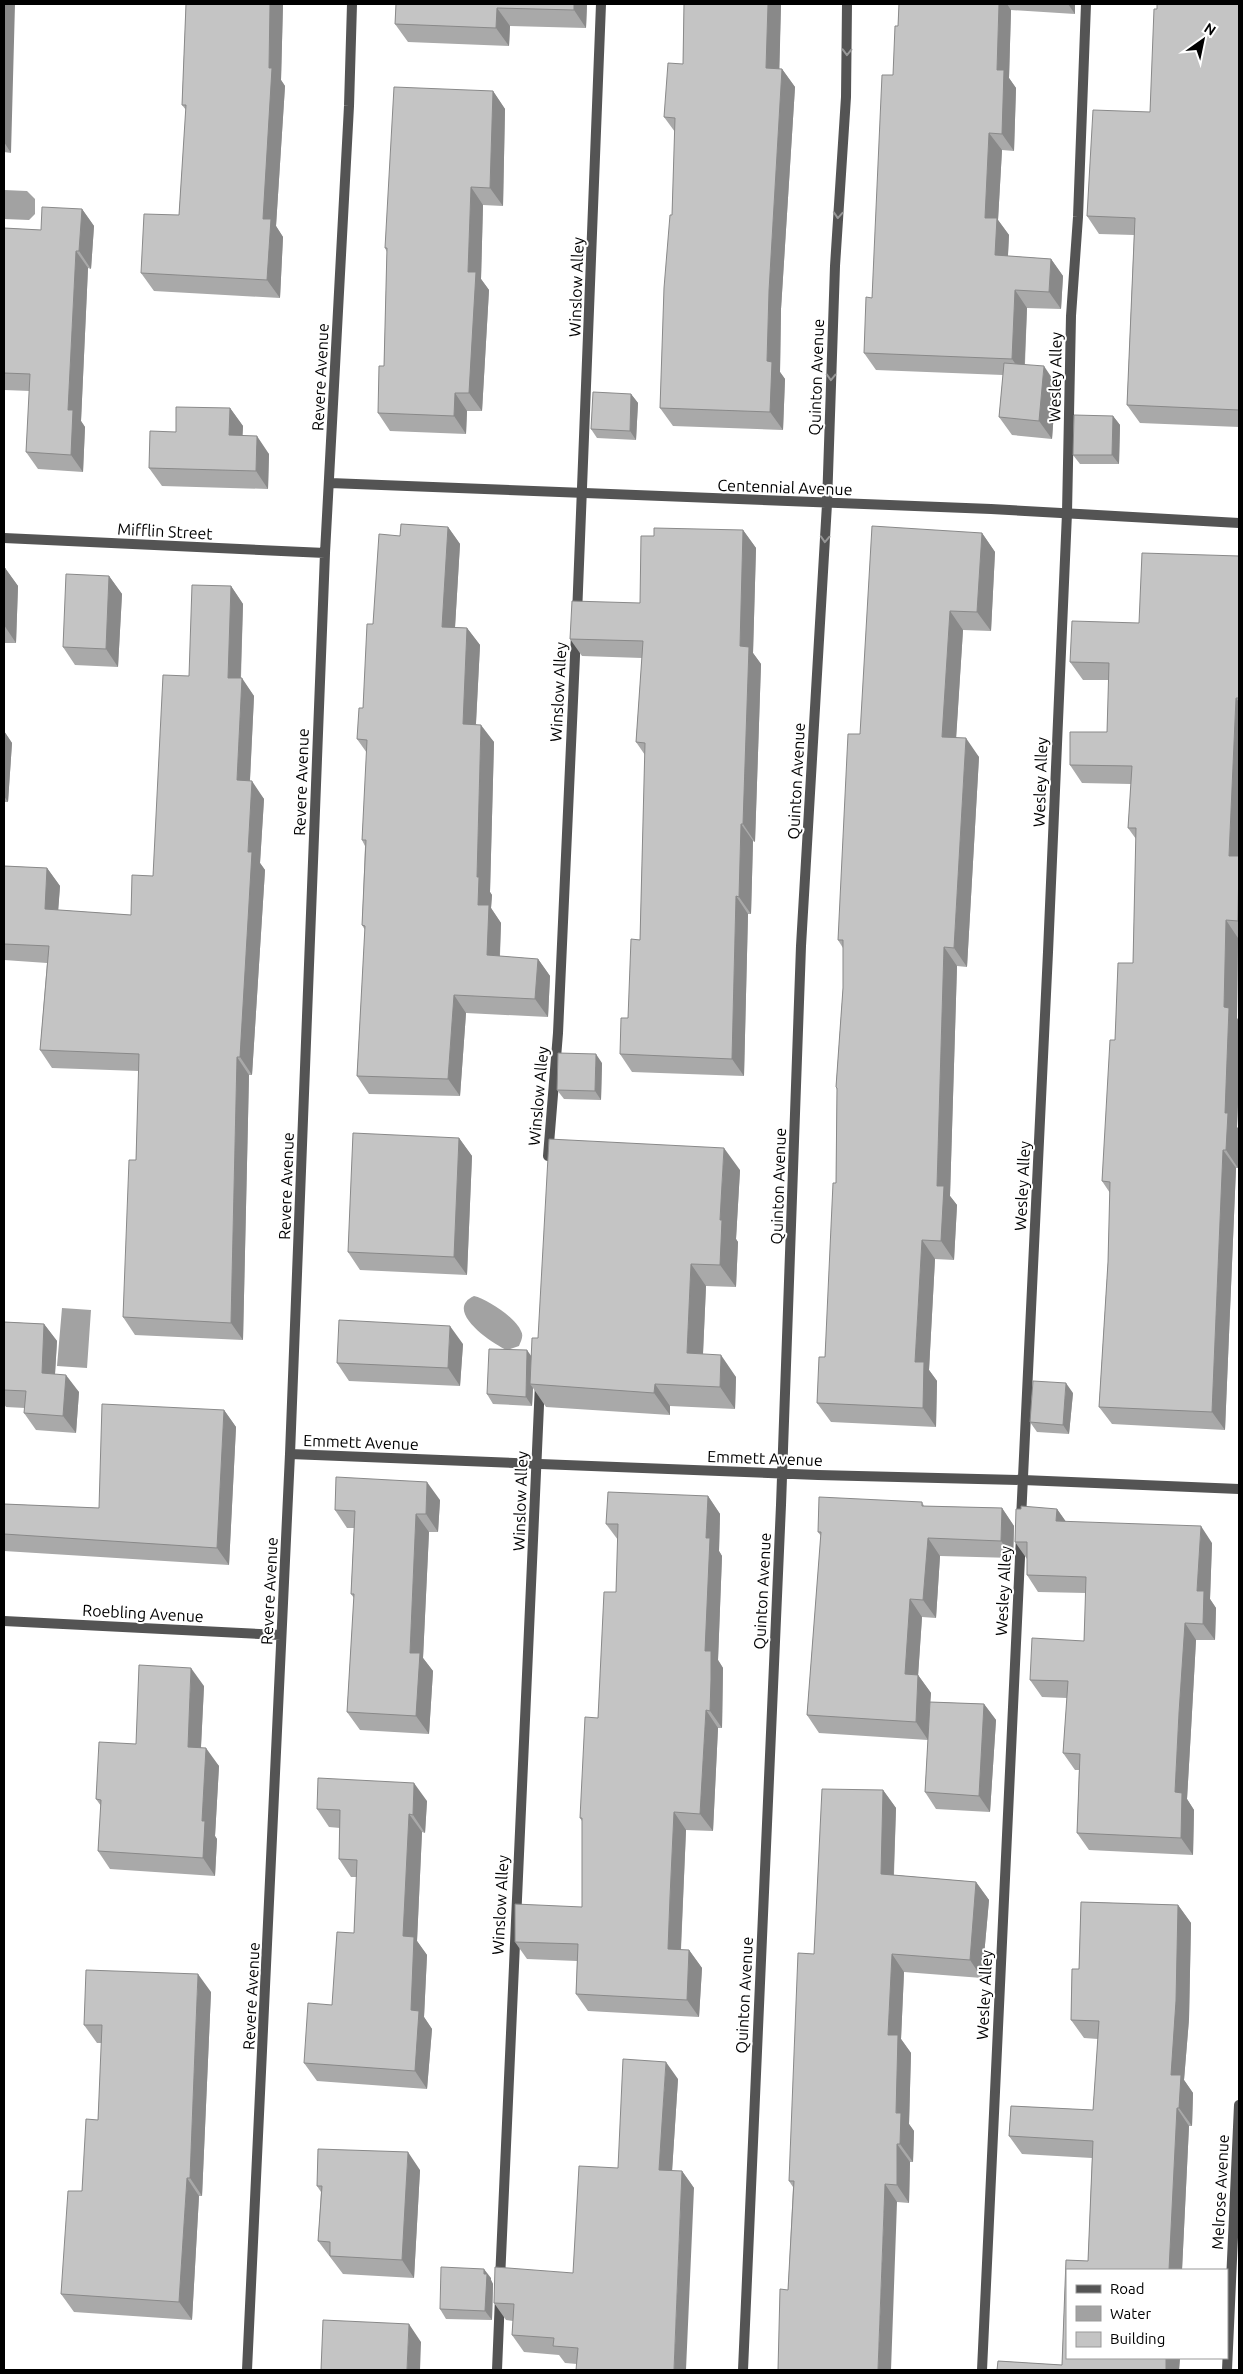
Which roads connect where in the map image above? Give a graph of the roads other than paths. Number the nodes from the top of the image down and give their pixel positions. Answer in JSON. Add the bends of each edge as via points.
{"nodes":[{"id":1,"x":352,"y":4,"type":"edge"},
{"id":2,"x":601,"y":4,"type":"edge"},
{"id":3,"x":848,"y":4,"type":"edge"},
{"id":4,"x":1086,"y":4,"type":"edge"},
{"id":5,"x":330,"y":483,"type":"junction"},
{"id":6,"x":582,"y":495,"type":"junction"},
{"id":7,"x":827,"y":504,"type":"junction"},
{"id":8,"x":1067,"y":513,"type":"junction"},
{"id":9,"x":1239,"y":523,"type":"edge"},
{"id":10,"x":4,"y":538,"type":"edge"},
{"id":11,"x":325,"y":553,"type":"junction"},
{"id":12,"x":548,"y":1164,"type":"edge"},
{"id":13,"x":540,"y":1370,"type":"edge"},
{"id":14,"x":290,"y":1454,"type":"junction"},
{"id":15,"x":538,"y":1465,"type":"junction"},
{"id":16,"x":782,"y":1474,"type":"junction"},
{"id":17,"x":1023,"y":1480,"type":"junction"},
{"id":18,"x":1239,"y":1489,"type":"edge"},
{"id":19,"x":4,"y":1621,"type":"edge"},
{"id":20,"x":281,"y":1636,"type":"junction"},
{"id":21,"x":1239,"y":2105,"type":"edge"},
{"id":22,"x":1228,"y":2348,"type":"edge"},
{"id":23,"x":247,"y":2370,"type":"edge"},
{"id":24,"x":497,"y":2370,"type":"edge"},
{"id":25,"x":743,"y":2370,"type":"edge"},
{"id":26,"x":982,"y":2370,"type":"edge"}],
"edges":[{"from":1,"to":5,"type":"street","name":"Revere Avenue"},
{"from":2,"to":6,"type":"street","name":"Winslow Alley"},
{"from":3,"to":7,"type":"street","name":"Quinton Avenue","one_way":true},
{"from":4,"to":8,"type":"street","name":"Wesley Alley","via":[[1071,316]]},
{"from":5,"to":6,"type":"street","name":"Centennial Avenue"},
{"from":5,"to":11,"type":"street","name":"Revere Avenue"},
{"from":6,"to":7,"type":"street","name":"Centennial Avenue"},
{"from":6,"to":12,"type":"street","name":"Winslow Alley","via":[[558,1033]]},
{"from":7,"to":8,"type":"street","name":"Centennial Avenue"},
{"from":7,"to":16,"type":"street","name":"Quinton Avenue","one_way":true,"via":[[801,946]]},
{"from":8,"to":9,"type":"street","name":"Centennial Avenue"},
{"from":8,"to":17,"type":"street","name":"Wesley Alley"},
{"from":10,"to":11,"type":"street","name":"Mifflin Street"},
{"from":11,"to":14,"type":"street","name":"Revere Avenue"},
{"from":13,"to":15,"type":"street","name":"Winslow Alley"},
{"from":14,"to":15,"type":"street","name":"Emmett Avenue"},
{"from":14,"to":20,"type":"street","name":"Revere Avenue"},
{"from":15,"to":16,"type":"street","name":"Emmett Avenue"},
{"from":15,"to":24,"type":"street","name":"Winslow Alley","via":[[508,2049]]},
{"from":16,"to":17,"type":"street","name":"Emmett Avenue"},
{"from":16,"to":25,"type":"street","name":"Quinton Avenue"},
{"from":17,"to":18,"type":"street","name":"Emmett Avenue"},
{"from":17,"to":26,"type":"street","name":"Wesley Alley"},
{"from":19,"to":20,"type":"street","name":"Roebling Avenue"},
{"from":20,"to":23,"type":"street","name":"Revere Avenue"},
{"from":21,"to":22,"type":"street","name":"Melrose Avenue"}]}
